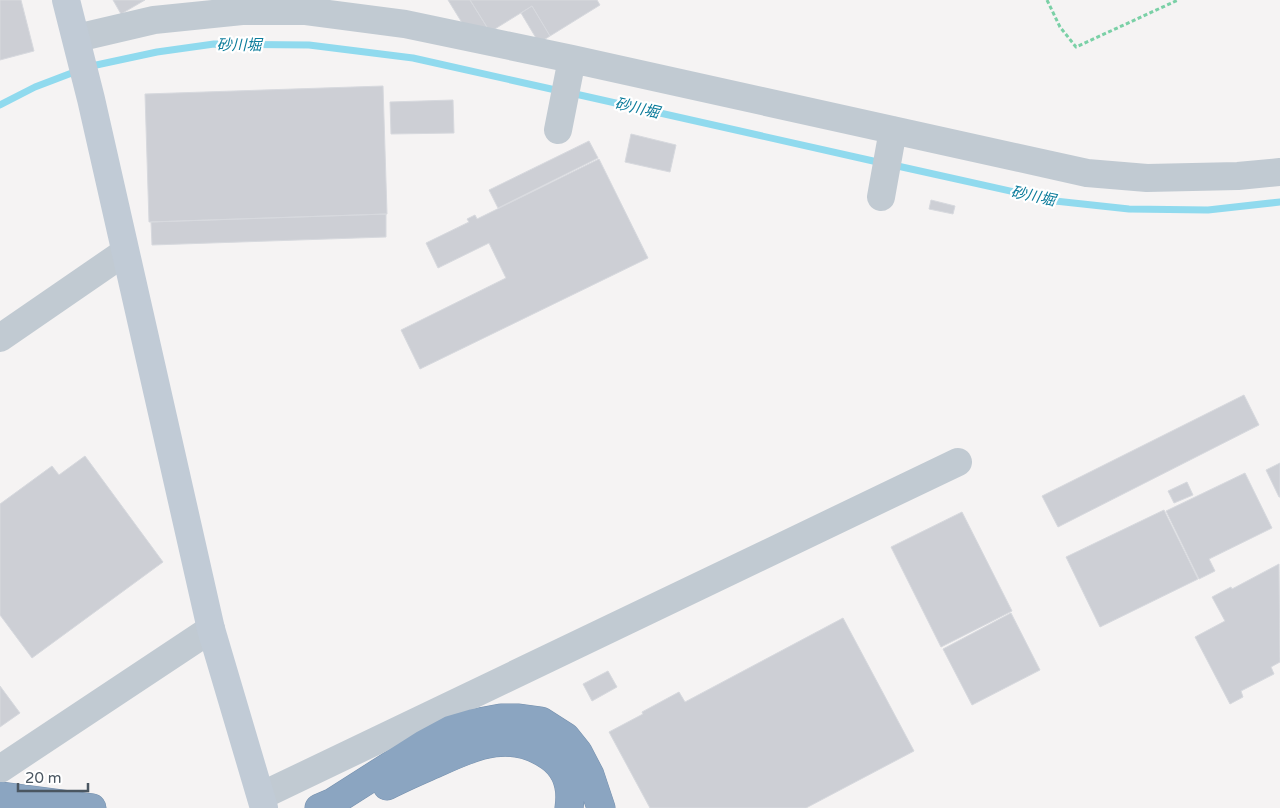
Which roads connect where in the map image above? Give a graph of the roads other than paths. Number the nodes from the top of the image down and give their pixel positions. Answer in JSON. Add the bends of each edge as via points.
{"nodes":[{"id":1,"x":66,"y":0,"type":"edge"},
{"id":2,"x":78,"y":42,"type":"junction"},
{"id":3,"x":571,"y":64,"type":"junction"},
{"id":4,"x":559,"y":124,"type":"dead end"},
{"id":5,"x":892,"y":134,"type":"junction"},
{"id":6,"x":1280,"y":172,"type":"edge"},
{"id":7,"x":882,"y":191,"type":"dead end"},
{"id":8,"x":125,"y":252,"type":"junction"},
{"id":9,"x":0,"y":338,"type":"edge"},
{"id":10,"x":958,"y":462,"type":"dead end"},
{"id":11,"x":211,"y":629,"type":"junction"},
{"id":12,"x":0,"y":769,"type":"edge"},
{"id":13,"x":0,"y":796,"type":"edge"},
{"id":14,"x":263,"y":802,"type":"edge"},
{"id":15,"x":92,"y":808,"type":"edge"},
{"id":16,"x":319,"y":808,"type":"edge"},
{"id":17,"x":345,"y":808,"type":"edge"},
{"id":18,"x":569,"y":808,"type":"edge"},
{"id":19,"x":601,"y":808,"type":"edge"}],
"edges":[{"from":1,"to":2,"type":"street"},
{"from":2,"to":3,"type":"street","via":[[154,20],[242,11],[306,11],[405,24]]},
{"from":2,"to":8,"type":"street"},
{"from":3,"to":4,"type":"street"},
{"from":3,"to":5,"type":"street"},
{"from":5,"to":6,"type":"street","via":[[1086,173],[1146,178]]},
{"from":5,"to":7,"type":"street"},
{"from":8,"to":9,"type":"street"},
{"from":8,"to":11,"type":"street"},
{"from":10,"to":14,"type":"street"},
{"from":11,"to":12,"type":"street"},
{"from":11,"to":14,"type":"street"},
{"from":13,"to":15,"type":"highway"},
{"from":16,"to":19,"type":"highway","via":[[450,730],[501,718],[541,722],[566,736],[590,775]]},
{"from":17,"to":18,"type":"highway","via":[[404,777],[471,748],[519,743],[539,750],[555,761],[566,775],[570,789]]}]}
